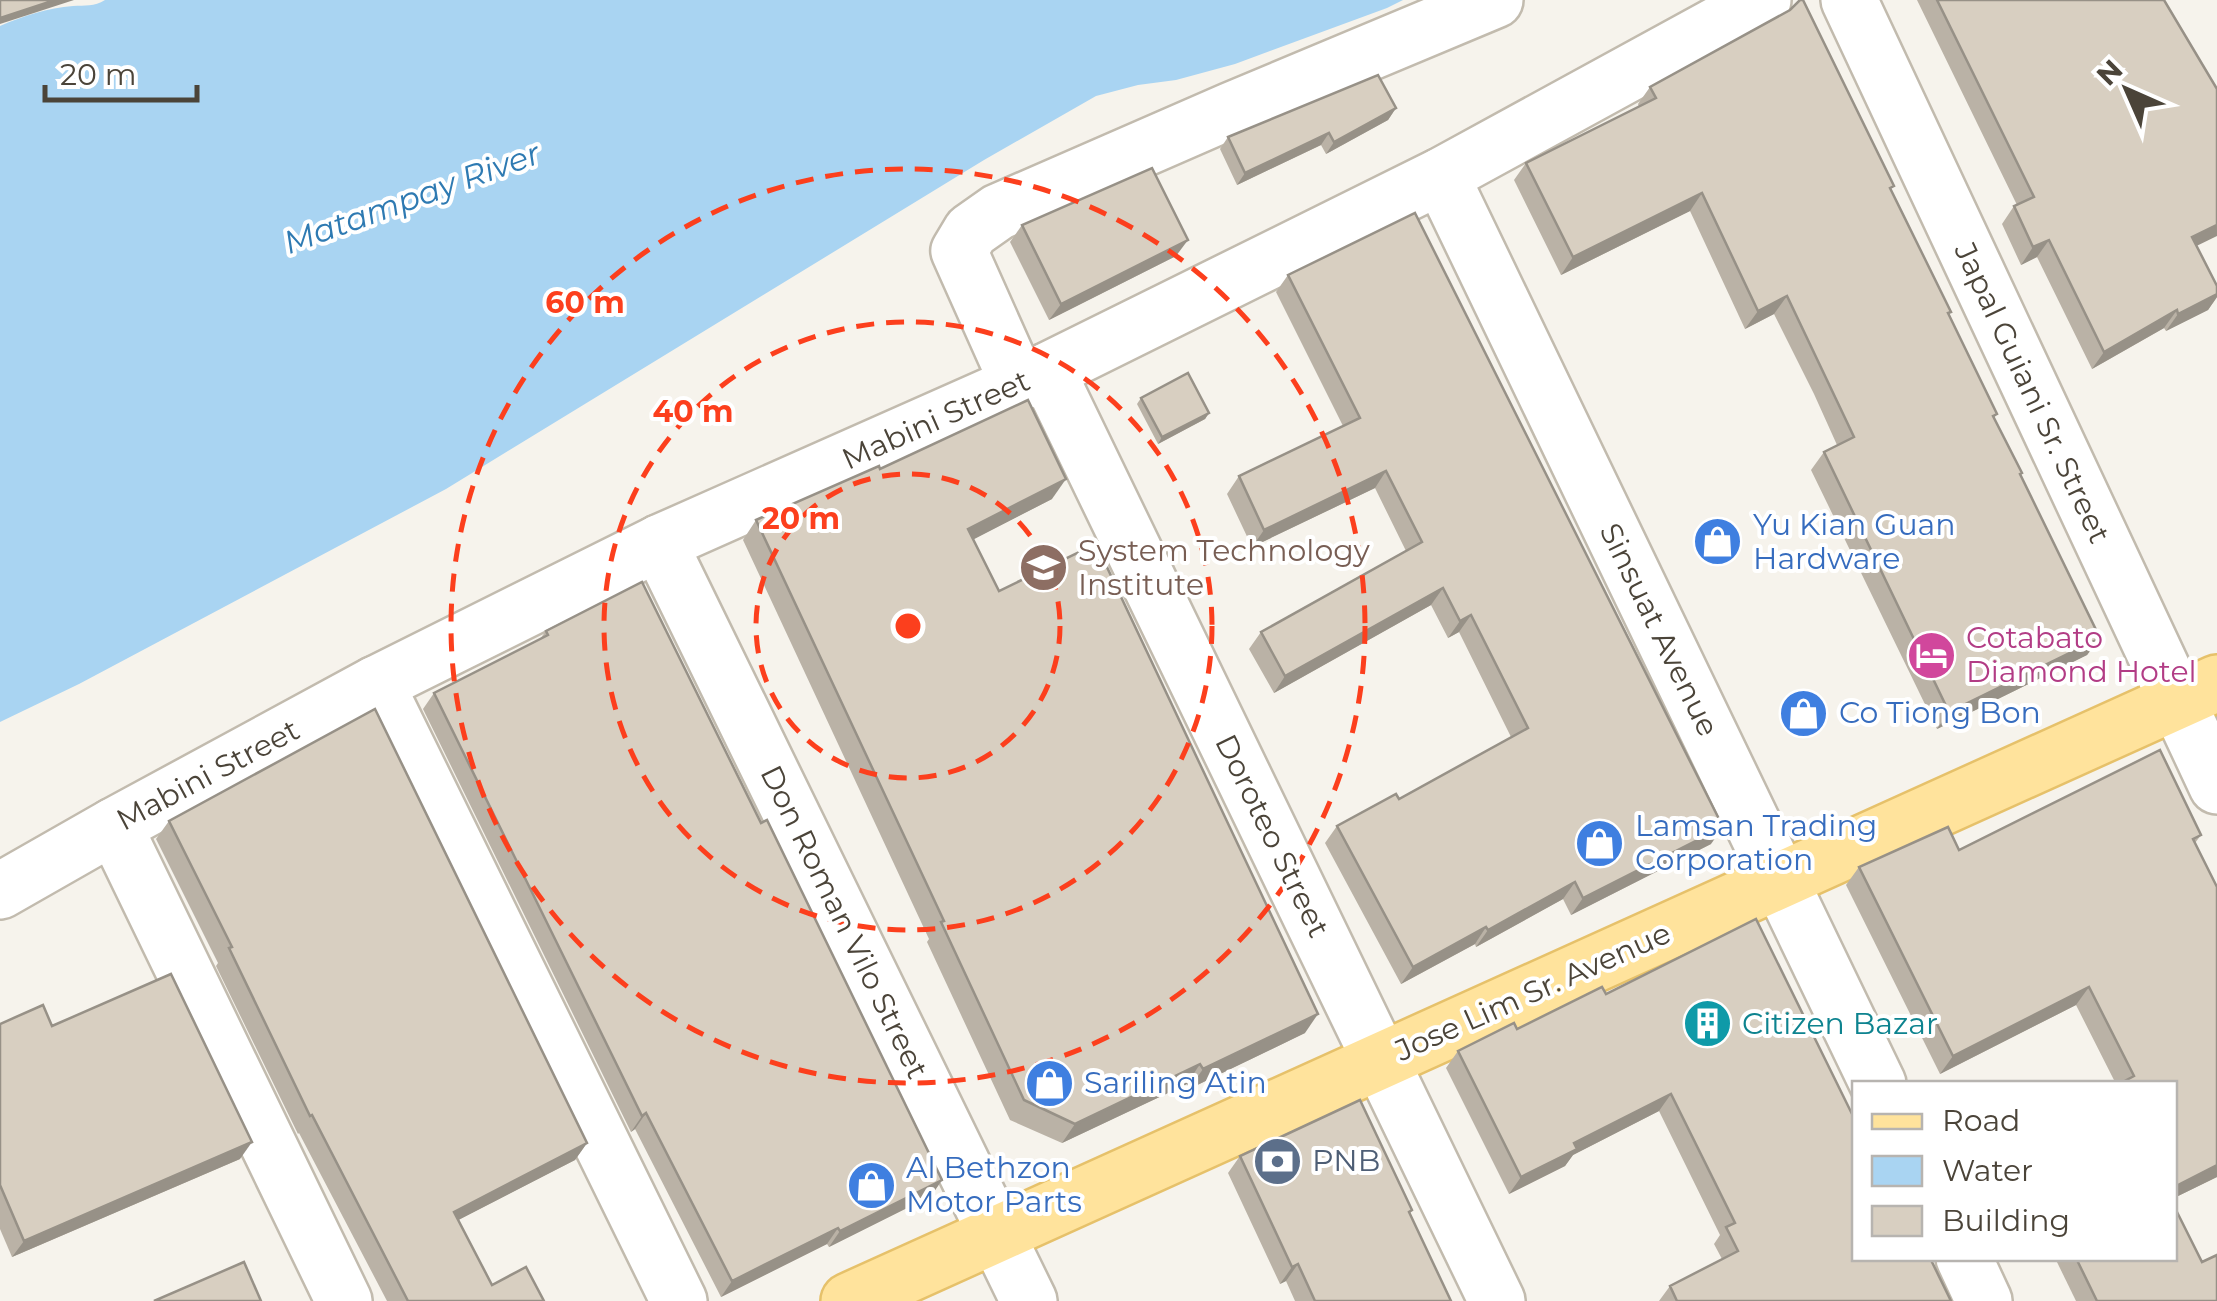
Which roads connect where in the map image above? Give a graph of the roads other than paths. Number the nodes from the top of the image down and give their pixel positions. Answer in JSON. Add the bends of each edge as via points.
{"nodes":[{"id":1,"x":1495,"y":0,"type":"edge"},
{"id":2,"x":1764,"y":0,"type":"edge"},
{"id":3,"x":1848,"y":0,"type":"edge"},
{"id":4,"x":1442,"y":176,"type":"junction"},
{"id":5,"x":1033,"y":377,"type":"junction"},
{"id":6,"x":658,"y":543,"type":"junction"},
{"id":7,"x":376,"y":684,"type":"junction"},
{"id":8,"x":2196,"y":693,"type":"edge"},
{"id":9,"x":2217,"y":786,"type":"edge"},
{"id":10,"x":114,"y":826,"type":"junction"},
{"id":11,"x":1779,"y":882,"type":"junction"},
{"id":12,"x":0,"y":891,"type":"edge"},
{"id":13,"x":1380,"y":1062,"type":"junction"},
{"id":14,"x":1877,"y":1081,"type":"edge"},
{"id":15,"x":997,"y":1234,"type":"junction"},
{"id":16,"x":1965,"y":1261,"type":"edge"},
{"id":17,"x":344,"y":1301,"type":"edge"},
{"id":18,"x":679,"y":1301,"type":"edge"},
{"id":19,"x":849,"y":1301,"type":"edge"},
{"id":20,"x":1029,"y":1301,"type":"edge"},
{"id":21,"x":1497,"y":1301,"type":"edge"},
{"id":22,"x":1984,"y":1301,"type":"edge"}],
"edges":[{"from":1,"to":5,"type":"street","name":"Doroteo Street","via":[[998,212],[971,230],[959,251]]},
{"from":2,"to":4,"type":"street","name":"Mabini Street"},
{"from":3,"to":8,"type":"street","name":"Japal Guiani Sr. Street"},
{"from":4,"to":5,"type":"street","name":"Mabini Street"},
{"from":4,"to":11,"type":"street","name":"Sinsuat Avenue"},
{"from":5,"to":6,"type":"street","name":"Mabini Street"},
{"from":5,"to":13,"type":"street","name":"Doroteo Street"},
{"from":6,"to":7,"type":"street","name":"Mabini Street"},
{"from":6,"to":15,"type":"street","name":"Don Roman Vilo Street"},
{"from":7,"to":10,"type":"street","name":"Mabini Street"},
{"from":7,"to":18,"type":"street"},
{"from":8,"to":9,"type":"street","name":"Japal Guiani Sr. Street"},
{"from":8,"to":11,"type":"main road","name":"Jose Lim Sr. Avenue"},
{"from":10,"to":12,"type":"street","name":"Mabini Street"},
{"from":10,"to":17,"type":"street"},
{"from":11,"to":13,"type":"main road","name":"Jose Lim Sr. Avenue"},
{"from":11,"to":14,"type":"street","name":"Sinsuat Avenue"},
{"from":13,"to":15,"type":"main road","name":"Jose Lim Sr. Avenue"},
{"from":13,"to":21,"type":"street","name":"Doroteo Street"},
{"from":15,"to":19,"type":"main road","name":"Jose Lim Sr. Avenue"},
{"from":15,"to":20,"type":"street","name":"Don Roman Vilo Street"},
{"from":16,"to":22,"type":"street"}]}
